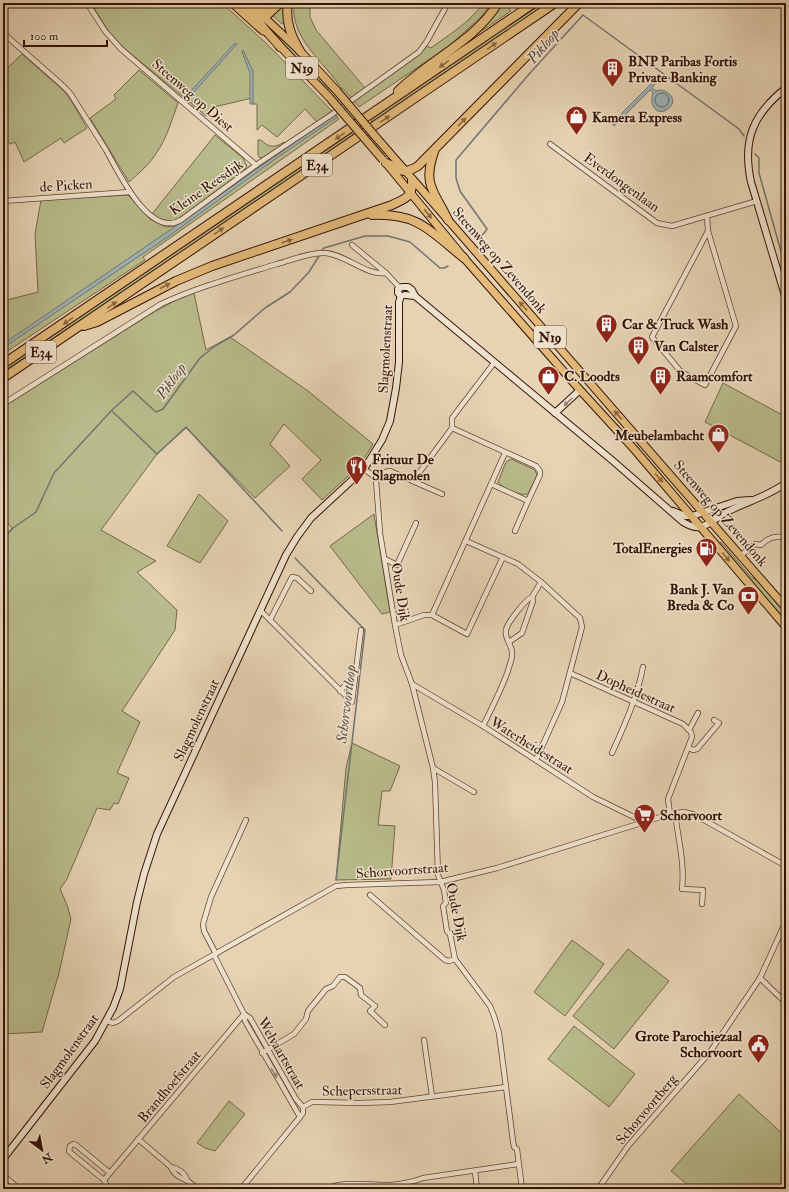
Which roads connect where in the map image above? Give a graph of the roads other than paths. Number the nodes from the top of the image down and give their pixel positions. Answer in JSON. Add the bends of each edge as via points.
{"nodes":[{"id":1,"x":87,"y":3,"type":"edge"},
{"id":2,"x":232,"y":3,"type":"edge"},
{"id":3,"x":240,"y":3,"type":"edge"},
{"id":4,"x":249,"y":3,"type":"edge"},
{"id":5,"x":268,"y":3,"type":"edge"},
{"id":6,"x":280,"y":3,"type":"edge"},
{"id":7,"x":288,"y":3,"type":"edge"},
{"id":8,"x":448,"y":3,"type":"edge"},
{"id":9,"x":498,"y":3,"type":"edge"},
{"id":10,"x":534,"y":3,"type":"edge"},
{"id":11,"x":555,"y":3,"type":"edge"},
{"id":12,"x":579,"y":3,"type":"edge"},
{"id":13,"x":261,"y":16,"type":"junction"},
{"id":14,"x":3,"y":33,"type":"edge"},
{"id":15,"x":280,"y":47,"type":"junction"},
{"id":16,"x":300,"y":52,"type":"junction"},
{"id":17,"x":786,"y":88,"type":"edge"},
{"id":18,"x":384,"y":106,"type":"junction"},
{"id":19,"x":550,"y":144,"type":"dead end"},
{"id":20,"x":435,"y":150,"type":"junction"},
{"id":21,"x":384,"y":161,"type":"junction"},
{"id":22,"x":256,"y":166,"type":"junction"},
{"id":23,"x":406,"y":172,"type":"junction"},
{"id":24,"x":412,"y":180,"type":"junction"},
{"id":25,"x":130,"y":192,"type":"junction"},
{"id":26,"x":411,"y":193,"type":"junction"},
{"id":27,"x":3,"y":201,"type":"edge"},
{"id":28,"x":757,"y":201,"type":"junction"},
{"id":29,"x":363,"y":215,"type":"junction"},
{"id":30,"x":707,"y":216,"type":"junction"},
{"id":31,"x":448,"y":220,"type":"junction"},
{"id":32,"x":708,"y":231,"type":"junction"},
{"id":33,"x":352,"y":245,"type":"dead end"},
{"id":34,"x":464,"y":258,"type":"junction"},
{"id":35,"x":386,"y":272,"type":"junction"},
{"id":36,"x":402,"y":288,"type":"junction"},
{"id":37,"x":403,"y":295,"type":"junction"},
{"id":38,"x":414,"y":296,"type":"junction"},
{"id":39,"x":786,"y":299,"type":"edge"},
{"id":40,"x":80,"y":326,"type":"junction"},
{"id":41,"x":3,"y":364,"type":"edge"},
{"id":42,"x":494,"y":364,"type":"junction"},
{"id":43,"x":3,"y":378,"type":"edge"},
{"id":44,"x":580,"y":390,"type":"junction"},
{"id":45,"x":3,"y":404,"type":"edge"},
{"id":46,"x":556,"y":413,"type":"junction"},
{"id":47,"x":452,"y":428,"type":"junction"},
{"id":48,"x":505,"y":453,"type":"junction"},
{"id":49,"x":364,"y":469,"type":"junction"},
{"id":50,"x":375,"y":477,"type":"junction"},
{"id":51,"x":413,"y":481,"type":"junction"},
{"id":52,"x":786,"y":483,"type":"edge"},
{"id":53,"x":491,"y":484,"type":"junction"},
{"id":54,"x":442,"y":494,"type":"dead end"},
{"id":55,"x":760,"y":498,"type":"junction"},
{"id":56,"x":528,"y":500,"type":"junction"},
{"id":57,"x":669,"y":510,"type":"junction"},
{"id":58,"x":702,"y":512,"type":"junction"},
{"id":59,"x":692,"y":516,"type":"junction"},
{"id":60,"x":711,"y":522,"type":"junction"},
{"id":61,"x":416,"y":523,"type":"dead end"},
{"id":62,"x":701,"y":527,"type":"junction"},
{"id":63,"x":515,"y":531,"type":"dead end"},
{"id":64,"x":786,"y":536,"type":"edge"},
{"id":65,"x":466,"y":541,"type":"junction"},
{"id":66,"x":740,"y":556,"type":"junction"},
{"id":67,"x":503,"y":557,"type":"junction"},
{"id":68,"x":384,"y":559,"type":"junction"},
{"id":69,"x":541,"y":582,"type":"junction"},
{"id":70,"x":311,"y":592,"type":"dead end"},
{"id":71,"x":532,"y":597,"type":"junction"},
{"id":72,"x":786,"y":608,"type":"edge"},
{"id":73,"x":260,"y":610,"type":"junction"},
{"id":74,"x":432,"y":615,"type":"junction"},
{"id":75,"x":270,"y":620,"type":"junction"},
{"id":76,"x":395,"y":625,"type":"junction"},
{"id":77,"x":786,"y":627,"type":"edge"},
{"id":78,"x":361,"y":630,"type":"dead end"},
{"id":79,"x":509,"y":642,"type":"junction"},
{"id":80,"x":643,"y":667,"type":"dead end"},
{"id":81,"x":570,"y":673,"type":"junction"},
{"id":82,"x":351,"y":679,"type":"dead end"},
{"id":83,"x":412,"y":684,"type":"junction"},
{"id":84,"x":340,"y":691,"type":"junction"},
{"id":85,"x":634,"y":702,"type":"junction"},
{"id":86,"x":698,"y":713,"type":"dead end"},
{"id":87,"x":714,"y":720,"type":"dead end"},
{"id":88,"x":483,"y":726,"type":"junction"},
{"id":89,"x":690,"y":731,"type":"junction"},
{"id":90,"x":688,"y":748,"type":"junction"},
{"id":91,"x":612,"y":753,"type":"dead end"},
{"id":92,"x":536,"y":760,"type":"junction"},
{"id":93,"x":433,"y":768,"type":"junction"},
{"id":94,"x":474,"y":792,"type":"dead end"},
{"id":95,"x":672,"y":814,"type":"junction"},
{"id":96,"x":246,"y":820,"type":"dead end"},
{"id":97,"x":641,"y":823,"type":"junction"},
{"id":98,"x":786,"y":866,"type":"edge"},
{"id":99,"x":440,"y":882,"type":"junction"},
{"id":100,"x":370,"y":895,"type":"dead end"},
{"id":101,"x":702,"y":904,"type":"dead end"},
{"id":102,"x":786,"y":920,"type":"edge"},
{"id":103,"x":215,"y":954,"type":"junction"},
{"id":104,"x":456,"y":959,"type":"junction"},
{"id":105,"x":760,"y":978,"type":"junction"},
{"id":106,"x":786,"y":1003,"type":"edge"},
{"id":107,"x":244,"y":1014,"type":"junction"},
{"id":108,"x":107,"y":1020,"type":"junction"},
{"id":109,"x":385,"y":1025,"type":"dead end"},
{"id":110,"x":424,"y":1040,"type":"dead end"},
{"id":111,"x":268,"y":1050,"type":"junction"},
{"id":112,"x":262,"y":1053,"type":"junction"},
{"id":113,"x":506,"y":1086,"type":"junction"},
{"id":114,"x":432,"y":1096,"type":"junction"},
{"id":115,"x":296,"y":1099,"type":"junction"},
{"id":116,"x":290,"y":1102,"type":"junction"},
{"id":117,"x":303,"y":1107,"type":"junction"},
{"id":118,"x":300,"y":1117,"type":"junction"},
{"id":119,"x":138,"y":1139,"type":"junction"},
{"id":120,"x":3,"y":1159,"type":"edge"},
{"id":121,"x":518,"y":1164,"type":"junction"},
{"id":122,"x":475,"y":1171,"type":"junction"},
{"id":123,"x":110,"y":1173,"type":"junction"},
{"id":124,"x":3,"y":1175,"type":"edge"},
{"id":125,"x":104,"y":1180,"type":"junction"},
{"id":126,"x":374,"y":1187,"type":"edge"},
{"id":127,"x":19,"y":1189,"type":"edge"},
{"id":128,"x":108,"y":1189,"type":"edge"},
{"id":129,"x":197,"y":1189,"type":"edge"},
{"id":130,"x":241,"y":1189,"type":"edge"},
{"id":131,"x":329,"y":1189,"type":"edge"},
{"id":132,"x":477,"y":1189,"type":"edge"},
{"id":133,"x":522,"y":1189,"type":"edge"},
{"id":134,"x":598,"y":1189,"type":"edge"}],
"edges":[{"from":1,"to":22,"type":"street","name":"Steenweg op Diest","via":[[106,31],[127,54]]},
{"from":2,"to":15,"type":"main road","number":"N19"},
{"from":3,"to":13,"type":"highway"},
{"from":4,"to":13,"type":"main road","number":"N19"},
{"from":5,"to":13,"type":"highway"},
{"from":6,"to":13,"type":"highway"},
{"from":7,"to":16,"type":"highway","via":[[289,29]]},
{"from":8,"to":22,"type":"street","name":"Kleine Reesdijk","via":[[419,52]]},
{"from":9,"to":18,"type":"highway","via":[[467,37],[407,82]]},
{"from":10,"to":18,"type":"highway","number":"E34","one_way":true},
{"from":40,"to":11,"type":"highway","number":"E34","one_way":true},
{"from":20,"to":12,"type":"highway","one_way":true},
{"from":13,"to":15,"type":"highway","via":[[259,22]]},
{"from":13,"to":16,"type":"main road","number":"N19"},
{"from":14,"to":25,"type":"street","name":"Kleine Reesdijk","via":[[70,93]]},
{"from":15,"to":21,"type":"main road","name":"Steenweg op Zevendonk","number":"N19","bridge":true,"via":[[329,97]]},
{"from":16,"to":23,"type":"main road","name":"Steenweg op Zevendonk","number":"N19","bridge":true},
{"from":17,"to":28,"type":"street","via":[[762,111],[750,137],[748,166]]},
{"from":18,"to":41,"type":"highway","number":"E34","one_way":true},
{"from":19,"to":30,"type":"street","name":"Everdongenlaan","via":[[657,223],[672,226]]},
{"from":20,"to":23,"type":"highway","via":[[418,166]]},
{"from":20,"to":31,"type":"highway","via":[[429,166],[429,179]]},
{"from":21,"to":23,"type":"highway","via":[[401,172]]},
{"from":21,"to":26,"type":"main road","name":"Steenweg op Zevendonk","number":"N19"},
{"from":22,"to":25,"type":"street","name":"Kleine Reesdijk","via":[[174,224],[164,223],[148,213]]},
{"from":23,"to":24,"type":"main road","name":"Steenweg op Zevendonk","number":"N19"},
{"from":24,"to":26,"type":"highway"},
{"from":24,"to":31,"type":"main road","name":"Steenweg op Zevendonk","number":"N19"},
{"from":25,"to":27,"type":"street","name":"de Picken"},
{"from":26,"to":29,"type":"highway","via":[[397,203]]},
{"from":26,"to":34,"type":"main road","name":"Steenweg op Zevendonk","number":"N19","one_way":true},
{"from":28,"to":30,"type":"street","name":"Everdongenlaan"},
{"from":28,"to":39,"type":"street"},
{"from":29,"to":34,"type":"highway","via":[[395,215],[416,222],[433,232]]},
{"from":40,"to":29,"type":"highway","one_way":true,"via":[[97,322],[176,280]]},
{"from":30,"to":32,"type":"street"},
{"from":58,"to":31,"type":"main road","name":"Steenweg op Zevendonk","number":"N19","one_way":true},
{"from":32,"to":32,"type":"street","via":[[736,326],[705,385],[681,372],[652,338]]},
{"from":33,"to":35,"type":"street","name":"Steenweg op Zevendonk"},
{"from":34,"to":44,"type":"main road","name":"Steenweg op Zevendonk","number":"N19"},
{"from":35,"to":36,"type":"street","name":"Steenweg op Zevendonk"},
{"from":35,"to":45,"type":"street","via":[[380,273],[324,253],[217,282],[161,304]]},
{"from":36,"to":37,"type":"street","via":[[406,291]]},
{"from":36,"to":38,"type":"street","name":"Steenweg op Zevendonk","via":[[408,287]]},
{"from":37,"to":38,"type":"street"},
{"from":37,"to":49,"type":"street","name":"Slagmolenstraat","via":[[399,302],[399,362],[394,405],[382,440]]},
{"from":38,"to":42,"type":"street","name":"Steenweg op Zevendonk"},
{"from":40,"to":43,"type":"highway","number":"E34"},
{"from":42,"to":46,"type":"street","name":"Steenweg op Zevendonk"},
{"from":42,"to":47,"type":"street","via":[[452,418]]},
{"from":44,"to":46,"type":"street","one_way":true},
{"from":44,"to":59,"type":"main road","name":"Steenweg op Zevendonk","number":"N19","one_way":true},
{"from":46,"to":57,"type":"street","name":"Steenweg op Zevendonk"},
{"from":47,"to":48,"type":"street"},
{"from":47,"to":51,"type":"street"},
{"from":48,"to":53,"type":"street"},
{"from":48,"to":56,"type":"street","via":[[536,466],[540,471]]},
{"from":49,"to":50,"type":"street"},
{"from":49,"to":73,"type":"street","name":"Slagmolenstraat","via":[[311,518],[296,537]]},
{"from":50,"to":51,"type":"street","via":[[390,471]]},
{"from":50,"to":68,"type":"street","name":"Oude Dijk"},
{"from":51,"to":54,"type":"street"},
{"from":52,"to":55,"type":"street"},
{"from":53,"to":56,"type":"street"},
{"from":53,"to":65,"type":"street"},
{"from":55,"to":58,"type":"street","via":[[737,501]]},
{"from":55,"to":60,"type":"street","via":[[724,513]]},
{"from":56,"to":63,"type":"street"},
{"from":57,"to":59,"type":"street","name":"Steenweg op Zevendonk"},
{"from":57,"to":62,"type":"street","name":"Steenweg op Zevendonk","via":[[683,522]]},
{"from":58,"to":59,"type":"street"},
{"from":58,"to":60,"type":"main road","name":"Steenweg op Zevendonk","number":"N19"},
{"from":59,"to":62,"type":"main road","name":"Steenweg op Zevendonk","number":"N19"},
{"from":60,"to":62,"type":"street"},
{"from":60,"to":66,"type":"main road","name":"Steenweg op Zevendonk","number":"N19"},
{"from":61,"to":68,"type":"street","via":[[398,565]]},
{"from":62,"to":77,"type":"main road","name":"Steenweg op Zevendonk","number":"N19","one_way":true},
{"from":64,"to":66,"type":"street","via":[[766,539],[761,545],[755,544]]},
{"from":65,"to":67,"type":"street"},
{"from":65,"to":74,"type":"street"},
{"from":66,"to":72,"type":"main road","name":"Steenweg op Zevendonk","number":"N19"},
{"from":67,"to":69,"type":"street","via":[[518,564]]},
{"from":67,"to":74,"type":"street","via":[[467,634]]},
{"from":68,"to":76,"type":"street","name":"Oude Dijk"},
{"from":69,"to":71,"type":"street"},
{"from":69,"to":81,"type":"street","via":[[580,618],[582,627]]},
{"from":70,"to":75,"type":"street","via":[[297,578],[292,577]]},
{"from":71,"to":79,"type":"street","via":[[533,601],[522,633]]},
{"from":71,"to":79,"type":"street","via":[[524,603],[506,628]]},
{"from":73,"to":75,"type":"street"},
{"from":73,"to":108,"type":"street","name":"Slagmolenstraat","via":[[154,841],[137,902],[120,989]]},
{"from":74,"to":76,"type":"street","via":[[424,615]]},
{"from":75,"to":84,"type":"street"},
{"from":76,"to":83,"type":"street","name":"Oude Dijk","via":[[401,656]]},
{"from":78,"to":84,"type":"street","via":[[352,702]]},
{"from":79,"to":88,"type":"street","via":[[512,658],[504,683]]},
{"from":80,"to":85,"type":"street"},
{"from":81,"to":85,"type":"street","name":"Dopheidestraat"},
{"from":81,"to":92,"type":"street","via":[[559,710]]},
{"from":82,"to":84,"type":"street"},
{"from":83,"to":88,"type":"street","name":"Waterheidestraat"},
{"from":83,"to":93,"type":"street","name":"Oude Dijk"},
{"from":85,"to":89,"type":"street","name":"Dopheidestraat","via":[[683,724]]},
{"from":85,"to":91,"type":"street"},
{"from":86,"to":89,"type":"street"},
{"from":87,"to":90,"type":"street","via":[[719,723],[697,748]]},
{"from":88,"to":92,"type":"street","name":"Waterheidestraat"},
{"from":89,"to":90,"type":"street","via":[[692,737]]},
{"from":90,"to":95,"type":"street","via":[[668,799]]},
{"from":92,"to":97,"type":"street","name":"Waterheidestraat","via":[[593,797],[636,818]]},
{"from":93,"to":94,"type":"street"},
{"from":93,"to":99,"type":"street","name":"Oude Dijk"},
{"from":95,"to":97,"type":"street","name":"Schorvoortstraat"},
{"from":95,"to":98,"type":"street","name":"Schorvoortstraat","via":[[684,812],[694,815]]},
{"from":95,"to":101,"type":"street","via":[[681,858],[682,889],[703,890]]},
{"from":96,"to":103,"type":"street","name":"Welvaartstraat","via":[[211,897],[203,924]]},
{"from":97,"to":99,"type":"street","name":"Schorvoortstraat","via":[[497,868]]},
{"from":99,"to":103,"type":"street","name":"Schorvoortstraat","via":[[336,886]]},
{"from":99,"to":104,"type":"street","name":"Oude Dijk","via":[[446,903],[443,906],[447,931]]},
{"from":100,"to":104,"type":"street","via":[[445,960]]},
{"from":102,"to":105,"type":"street","name":"Schorvoortberg"},
{"from":103,"to":107,"type":"street","name":"Welvaartstraat"},
{"from":103,"to":108,"type":"street","name":"Schorvoortstraat","via":[[174,977],[118,1021],[113,1023]]},
{"from":104,"to":113,"type":"street","name":"Oude Dijk","via":[[490,1006],[494,1016],[500,1033]]},
{"from":105,"to":106,"type":"street"},
{"from":105,"to":134,"type":"street","name":"Schorvoortberg","via":[[710,1052],[628,1146]]},
{"from":107,"to":111,"type":"street","name":"Welvaartstraat","via":[[250,1018]]},
{"from":107,"to":112,"type":"street","name":"Welvaartstraat","via":[[245,1021]]},
{"from":107,"to":119,"type":"street","name":"Brandhoefstraat"},
{"from":108,"to":120,"type":"street","name":"Slagmolenstraat","via":[[98,1038]]},
{"from":109,"to":111,"type":"street","via":[[370,1011],[375,1006],[361,995],[360,988],[345,977],[340,977],[308,1011],[306,1019],[294,1034]]},
{"from":110,"to":114,"type":"street"},
{"from":111,"to":112,"type":"street"},
{"from":111,"to":115,"type":"street","name":"Welvaartstraat"},
{"from":112,"to":116,"type":"street","name":"Welvaartstraat","one_way":true},
{"from":113,"to":114,"type":"street","name":"Schepersstraat"},
{"from":113,"to":121,"type":"street","name":"Oude Dijk"},
{"from":114,"to":117,"type":"street","name":"Schepersstraat","via":[[374,1103],[312,1102]]},
{"from":115,"to":116,"type":"street","name":"Welvaartstraat"},
{"from":115,"to":117,"type":"street","name":"Schepersstraat"},
{"from":116,"to":118,"type":"street","name":"Welvaartstraat"},
{"from":117,"to":118,"type":"street"},
{"from":118,"to":130,"type":"street"},
{"from":119,"to":123,"type":"street","name":"Brandhoefstraat"},
{"from":119,"to":129,"type":"street","via":[[171,1167],[182,1172]]},
{"from":121,"to":122,"type":"street"},
{"from":121,"to":133,"type":"street","name":"Oude Dijk"},
{"from":122,"to":126,"type":"street"},
{"from":122,"to":132,"type":"street"},
{"from":123,"to":125,"type":"street","name":"Brandhoefstraat"},
{"from":123,"to":125,"type":"street","via":[[76,1145],[70,1146],[69,1151],[72,1154]]},
{"from":124,"to":127,"type":"street"},
{"from":125,"to":128,"type":"street"},
{"from":126,"to":131,"type":"street","via":[[349,1184]]}]}
